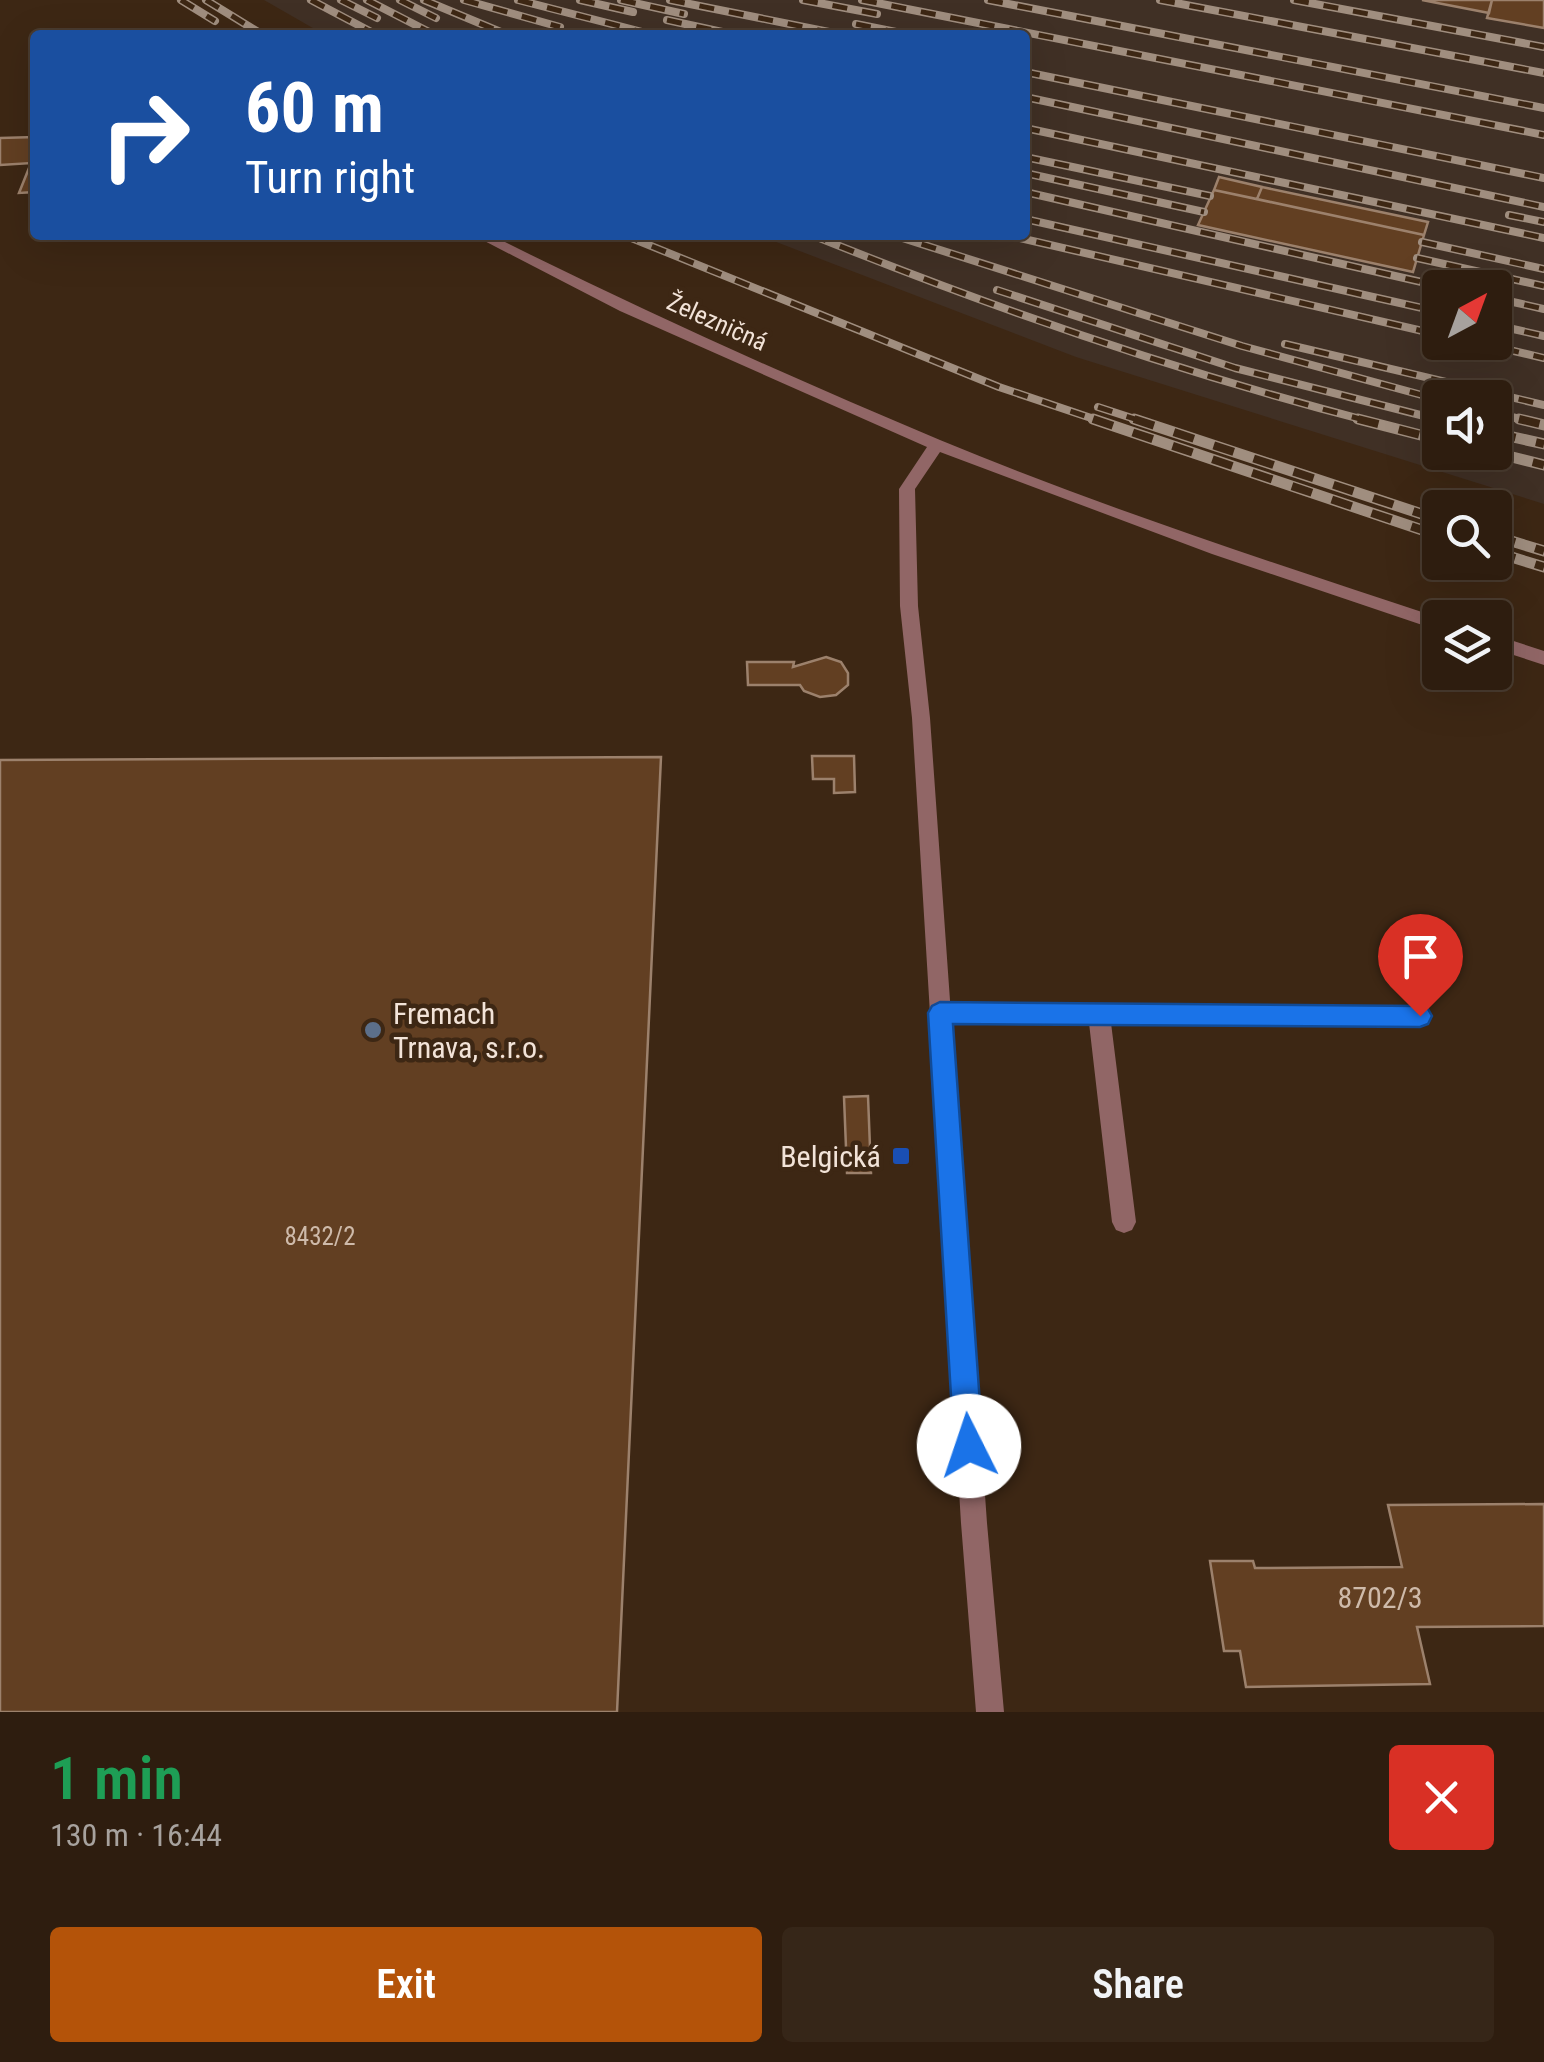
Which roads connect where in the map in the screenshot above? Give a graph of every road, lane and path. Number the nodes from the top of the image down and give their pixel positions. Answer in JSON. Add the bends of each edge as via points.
{"nodes":[{"id":1,"x":490,"y":240,"type":"edge"},
{"id":2,"x":937,"y":446,"type":"junction"},
{"id":3,"x":1422,"y":619,"type":"edge"},
{"id":4,"x":1512,"y":648,"type":"edge"},
{"id":5,"x":1544,"y":658,"type":"edge"},
{"id":6,"x":940,"y":1013,"type":"junction"},
{"id":7,"x":1099,"y":1014,"type":"junction"},
{"id":8,"x":1420,"y":1016,"type":"dead end"},
{"id":9,"x":1124,"y":1222,"type":"dead end"},
{"id":10,"x":990,"y":1712,"type":"edge"}],
"edges":[{"from":1,"to":2,"type":"street","name":"Železničná","via":[[625,308]]},
{"from":2,"to":3,"type":"street","name":"Železničná"},
{"from":2,"to":6,"type":"street","via":[[907,489],[909,606]]},
{"from":4,"to":5,"type":"street"},
{"from":6,"to":7,"type":"street"},
{"from":6,"to":10,"type":"street"},
{"from":7,"to":8,"type":"street"},
{"from":7,"to":9,"type":"street"}]}
